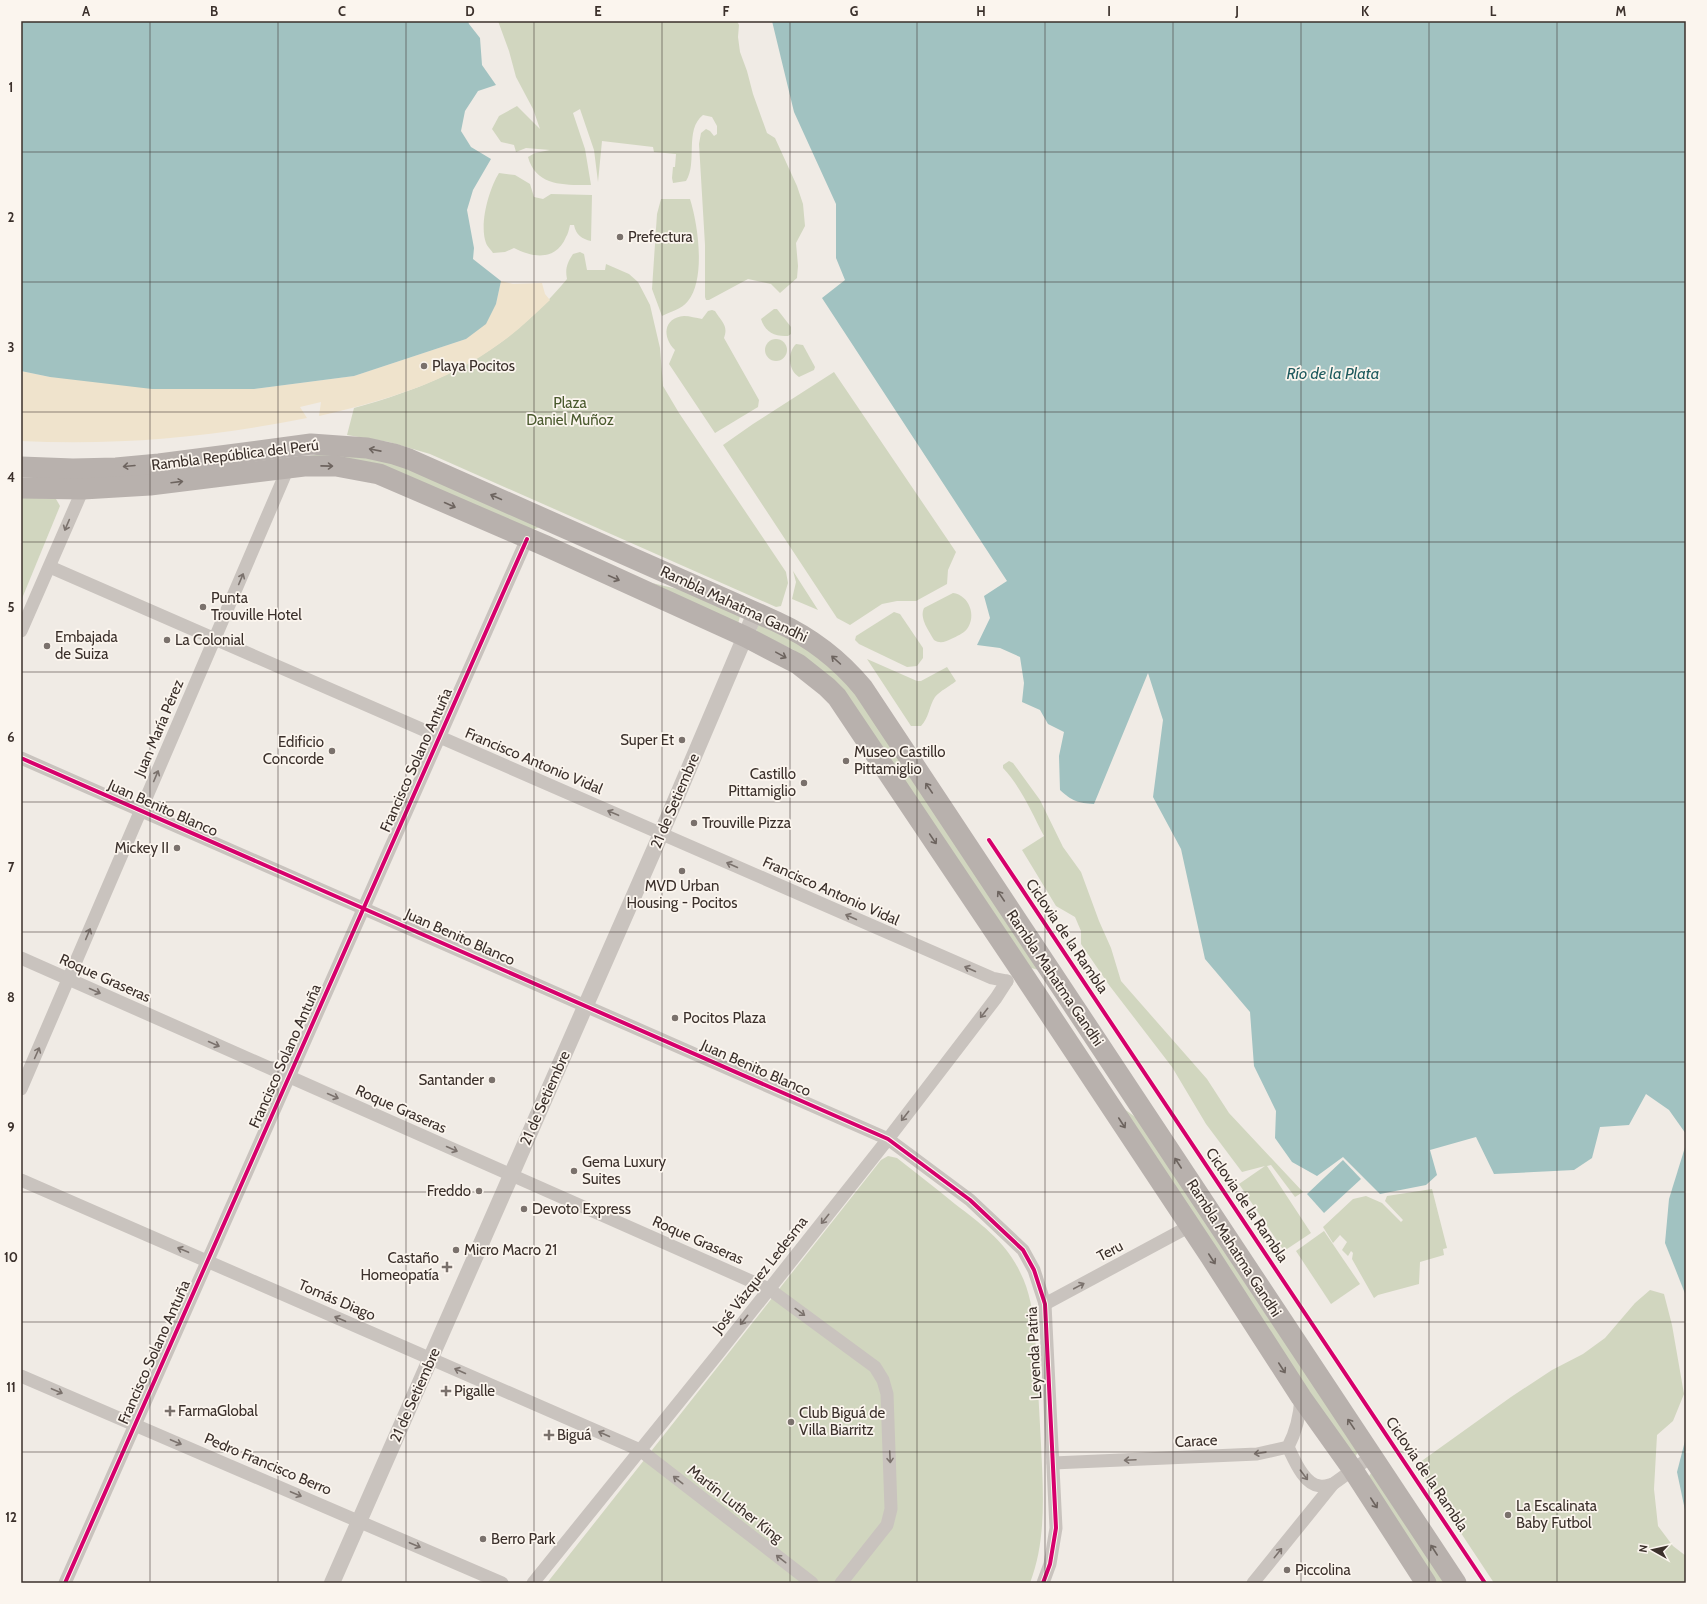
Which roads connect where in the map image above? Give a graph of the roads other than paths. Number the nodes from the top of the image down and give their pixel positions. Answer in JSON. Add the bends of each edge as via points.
{"nodes":[{"id":1,"x":21,"y":467,"type":"edge"},
{"id":2,"x":288,"y":468,"type":"junction"},
{"id":3,"x":21,"y":488,"type":"edge"},
{"id":4,"x":83,"y":489,"type":"junction"},
{"id":5,"x":532,"y":513,"type":"joint"},
{"id":6,"x":527,"y":539,"type":"junction"},
{"id":7,"x":50,"y":566,"type":"junction"},
{"id":8,"x":690,"y":583,"type":"junction"},
{"id":9,"x":755,"y":612,"type":"junction"},
{"id":10,"x":21,"y":631,"type":"edge"},
{"id":11,"x":746,"y":637,"type":"junction"},
{"id":12,"x":215,"y":638,"type":"junction"},
{"id":13,"x":439,"y":738,"type":"junction"},
{"id":14,"x":21,"y":758,"type":"edge"},
{"id":15,"x":140,"y":812,"type":"junction"},
{"id":16,"x":661,"y":834,"type":"junction"},
{"id":17,"x":364,"y":908,"type":"junction"},
{"id":18,"x":21,"y":958,"type":"edge"},
{"id":19,"x":1015,"y":978,"type":"junction"},
{"id":20,"x":69,"y":979,"type":"junction"},
{"id":21,"x":586,"y":1005,"type":"junction"},
{"id":22,"x":289,"y":1077,"type":"junction"},
{"id":23,"x":21,"y":1089,"type":"edge"},
{"id":24,"x":1154,"y":1127,"type":"junction"},
{"id":25,"x":888,"y":1139,"type":"junction"},
{"id":26,"x":511,"y":1176,"type":"junction"},
{"id":27,"x":21,"y":1180,"type":"edge"},
{"id":28,"x":1190,"y":1226,"type":"junction"},
{"id":29,"x":208,"y":1261,"type":"junction"},
{"id":30,"x":769,"y":1289,"type":"junction"},
{"id":31,"x":1045,"y":1304,"type":"junction"},
{"id":32,"x":431,"y":1358,"type":"junction"},
{"id":33,"x":21,"y":1376,"type":"edge"},
{"id":34,"x":1301,"y":1397,"type":"junction"},
{"id":35,"x":135,"y":1424,"type":"junction"},
{"id":36,"x":1288,"y":1447,"type":"junction"},
{"id":37,"x":640,"y":1450,"type":"junction"},
{"id":38,"x":1372,"y":1456,"type":"junction"},
{"id":39,"x":1052,"y":1463,"type":"junction"},
{"id":40,"x":1352,"y":1470,"type":"junction"},
{"id":41,"x":1333,"y":1484,"type":"junction"},
{"id":42,"x":360,"y":1521,"type":"junction"},
{"id":43,"x":1048,"y":1581,"type":"edge"},
{"id":44,"x":65,"y":1583,"type":"edge"},
{"id":45,"x":332,"y":1583,"type":"edge"},
{"id":46,"x":502,"y":1583,"type":"edge"},
{"id":47,"x":533,"y":1583,"type":"edge"},
{"id":48,"x":812,"y":1583,"type":"edge"},
{"id":49,"x":840,"y":1583,"type":"edge"},
{"id":50,"x":1253,"y":1583,"type":"edge"},
{"id":51,"x":1426,"y":1583,"type":"edge"},
{"id":52,"x":1456,"y":1583,"type":"edge"}],
"edges":[{"from":5,"to":1,"type":"main road","name":"Rambla República del Perú","one_way":true,"via":[[394,454],[337,445],[304,444],[116,468]]},
{"from":4,"to":2,"type":"main road","name":"Rambla República del Perú","one_way":true,"via":[[150,485]]},
{"from":2,"to":6,"type":"main road","name":"Rambla República del Perú","one_way":true,"via":[[336,466],[379,474]]},
{"from":12,"to":2,"type":"street","name":"Juan María Pérez","one_way":true},
{"from":3,"to":4,"type":"main road","name":"Rambla República del Perú"},
{"from":4,"to":7,"type":"street","one_way":true},
{"from":5,"to":8,"type":"main road","name":"Rambla Mahatma Gandhi"},
{"from":6,"to":8,"type":"main road","via":[[536,534],[547,533],[653,580]]},
{"from":6,"to":11,"type":"main road","name":"Rambla Mahatma Gandhi","one_way":true},
{"from":6,"to":13,"type":"street","name":"Francisco Solano Antuña"},
{"from":7,"to":10,"type":"street"},
{"from":7,"to":12,"type":"street","name":"Francisco Antonio Vidal"},
{"from":8,"to":9,"type":"main road","name":"Rambla Mahatma Gandhi"},
{"from":9,"to":11,"type":"street","name":"21 de Setiembre"},
{"from":24,"to":9,"type":"main road","name":"Rambla Mahatma Gandhi","one_way":true,"via":[[863,688],[824,649],[803,635]]},
{"from":11,"to":16,"type":"street","name":"21 de Setiembre"},
{"from":11,"to":19,"type":"main road","name":"Rambla Mahatma Gandhi","one_way":true,"via":[[798,664],[837,697]]},
{"from":12,"to":13,"type":"street","name":"Francisco Antonio Vidal"},
{"from":15,"to":12,"type":"street","name":"Juan María Pérez","one_way":true},
{"from":16,"to":13,"type":"street","name":"Francisco Antonio Vidal","one_way":true},
{"from":13,"to":17,"type":"street","name":"Francisco Solano Antuña"},
{"from":14,"to":15,"type":"street","name":"Juan Benito Blanco"},
{"from":15,"to":17,"type":"street","name":"Juan Benito Blanco"},
{"from":20,"to":15,"type":"street","name":"Juan María Pérez","one_way":true},
{"from":19,"to":16,"type":"street","name":"Francisco Antonio Vidal","one_way":true,"via":[[992,978]]},
{"from":16,"to":21,"type":"street","name":"21 de Setiembre"},
{"from":17,"to":21,"type":"street","name":"Juan Benito Blanco"},
{"from":17,"to":22,"type":"street","name":"Francisco Solano Antuña"},
{"from":18,"to":20,"type":"street","name":"Roque Graseras"},
{"from":19,"to":24,"type":"main road","via":[[1030,974],[1041,979],[1123,1101]]},
{"from":19,"to":25,"type":"street","name":"José Vázquez Ledesma","one_way":true,"via":[[996,998]]},
{"from":19,"to":28,"type":"main road","name":"Rambla Mahatma Gandhi","one_way":true},
{"from":20,"to":22,"type":"street","name":"Roque Graseras","one_way":true},
{"from":23,"to":20,"type":"street","name":"Juan María Pérez","one_way":true},
{"from":21,"to":25,"type":"street","name":"Juan Benito Blanco"},
{"from":21,"to":26,"type":"street","name":"21 de Setiembre"},
{"from":22,"to":26,"type":"street","name":"Roque Graseras","one_way":true},
{"from":22,"to":29,"type":"street","name":"Francisco Solano Antuña"},
{"from":38,"to":24,"type":"main road","name":"Rambla Mahatma Gandhi","one_way":true},
{"from":25,"to":30,"type":"street","name":"José Vázquez Ledesma","one_way":true},
{"from":25,"to":31,"type":"street","name":"Leyenda Patria","via":[[970,1200],[1023,1250],[1034,1270]]},
{"from":26,"to":30,"type":"street","name":"Roque Graseras"},
{"from":26,"to":32,"type":"street","name":"21 de Setiembre"},
{"from":29,"to":27,"type":"street","name":"Tomás Diago","one_way":true},
{"from":31,"to":28,"type":"street","name":"Teru","one_way":true},
{"from":28,"to":34,"type":"main road","name":"Rambla Mahatma Gandhi","one_way":true},
{"from":32,"to":29,"type":"street","name":"Tomás Diago","one_way":true},
{"from":29,"to":35,"type":"street","name":"Francisco Solano Antuña"},
{"from":30,"to":37,"type":"street","name":"José Vázquez Ledesma","one_way":true},
{"from":30,"to":49,"type":"street","name":"Roque Graseras","one_way":true,"via":[[875,1367],[883,1380],[887,1394],[891,1510],[887,1525]]},
{"from":31,"to":39,"type":"street","name":"Leyenda Patria"},
{"from":37,"to":32,"type":"street","name":"Tomás Diago","one_way":true},
{"from":32,"to":42,"type":"street","name":"21 de Setiembre"},
{"from":33,"to":35,"type":"street","name":"Pedro Francisco Berro","one_way":true},
{"from":34,"to":36,"type":"street","via":[[1297,1428]]},
{"from":34,"to":40,"type":"main road","name":"Rambla Mahatma Gandhi"},
{"from":35,"to":42,"type":"street","name":"Pedro Francisco Berro","one_way":true},
{"from":35,"to":44,"type":"street","name":"Francisco Solano Antuña"},
{"from":36,"to":39,"type":"street","name":"Carace","one_way":true,"via":[[1257,1454]]},
{"from":36,"to":41,"type":"street","one_way":true,"via":[[1307,1480],[1320,1486]]},
{"from":37,"to":47,"type":"street","name":"José Vázquez Ledesma"},
{"from":48,"to":37,"type":"street","name":"Martín Luther King","one_way":true},
{"from":38,"to":40,"type":"street"},
{"from":52,"to":38,"type":"main road","name":"Rambla Mahatma Gandhi","one_way":true},
{"from":39,"to":43,"type":"street","name":"Leyenda Patria","via":[[1056,1528]]},
{"from":40,"to":41,"type":"street"},
{"from":40,"to":51,"type":"main road","name":"Rambla Mahatma Gandhi","one_way":true},
{"from":50,"to":41,"type":"street","one_way":true},
{"from":42,"to":45,"type":"street","name":"21 de Setiembre"},
{"from":42,"to":46,"type":"street","name":"Pedro Francisco Berro","one_way":true}]}
